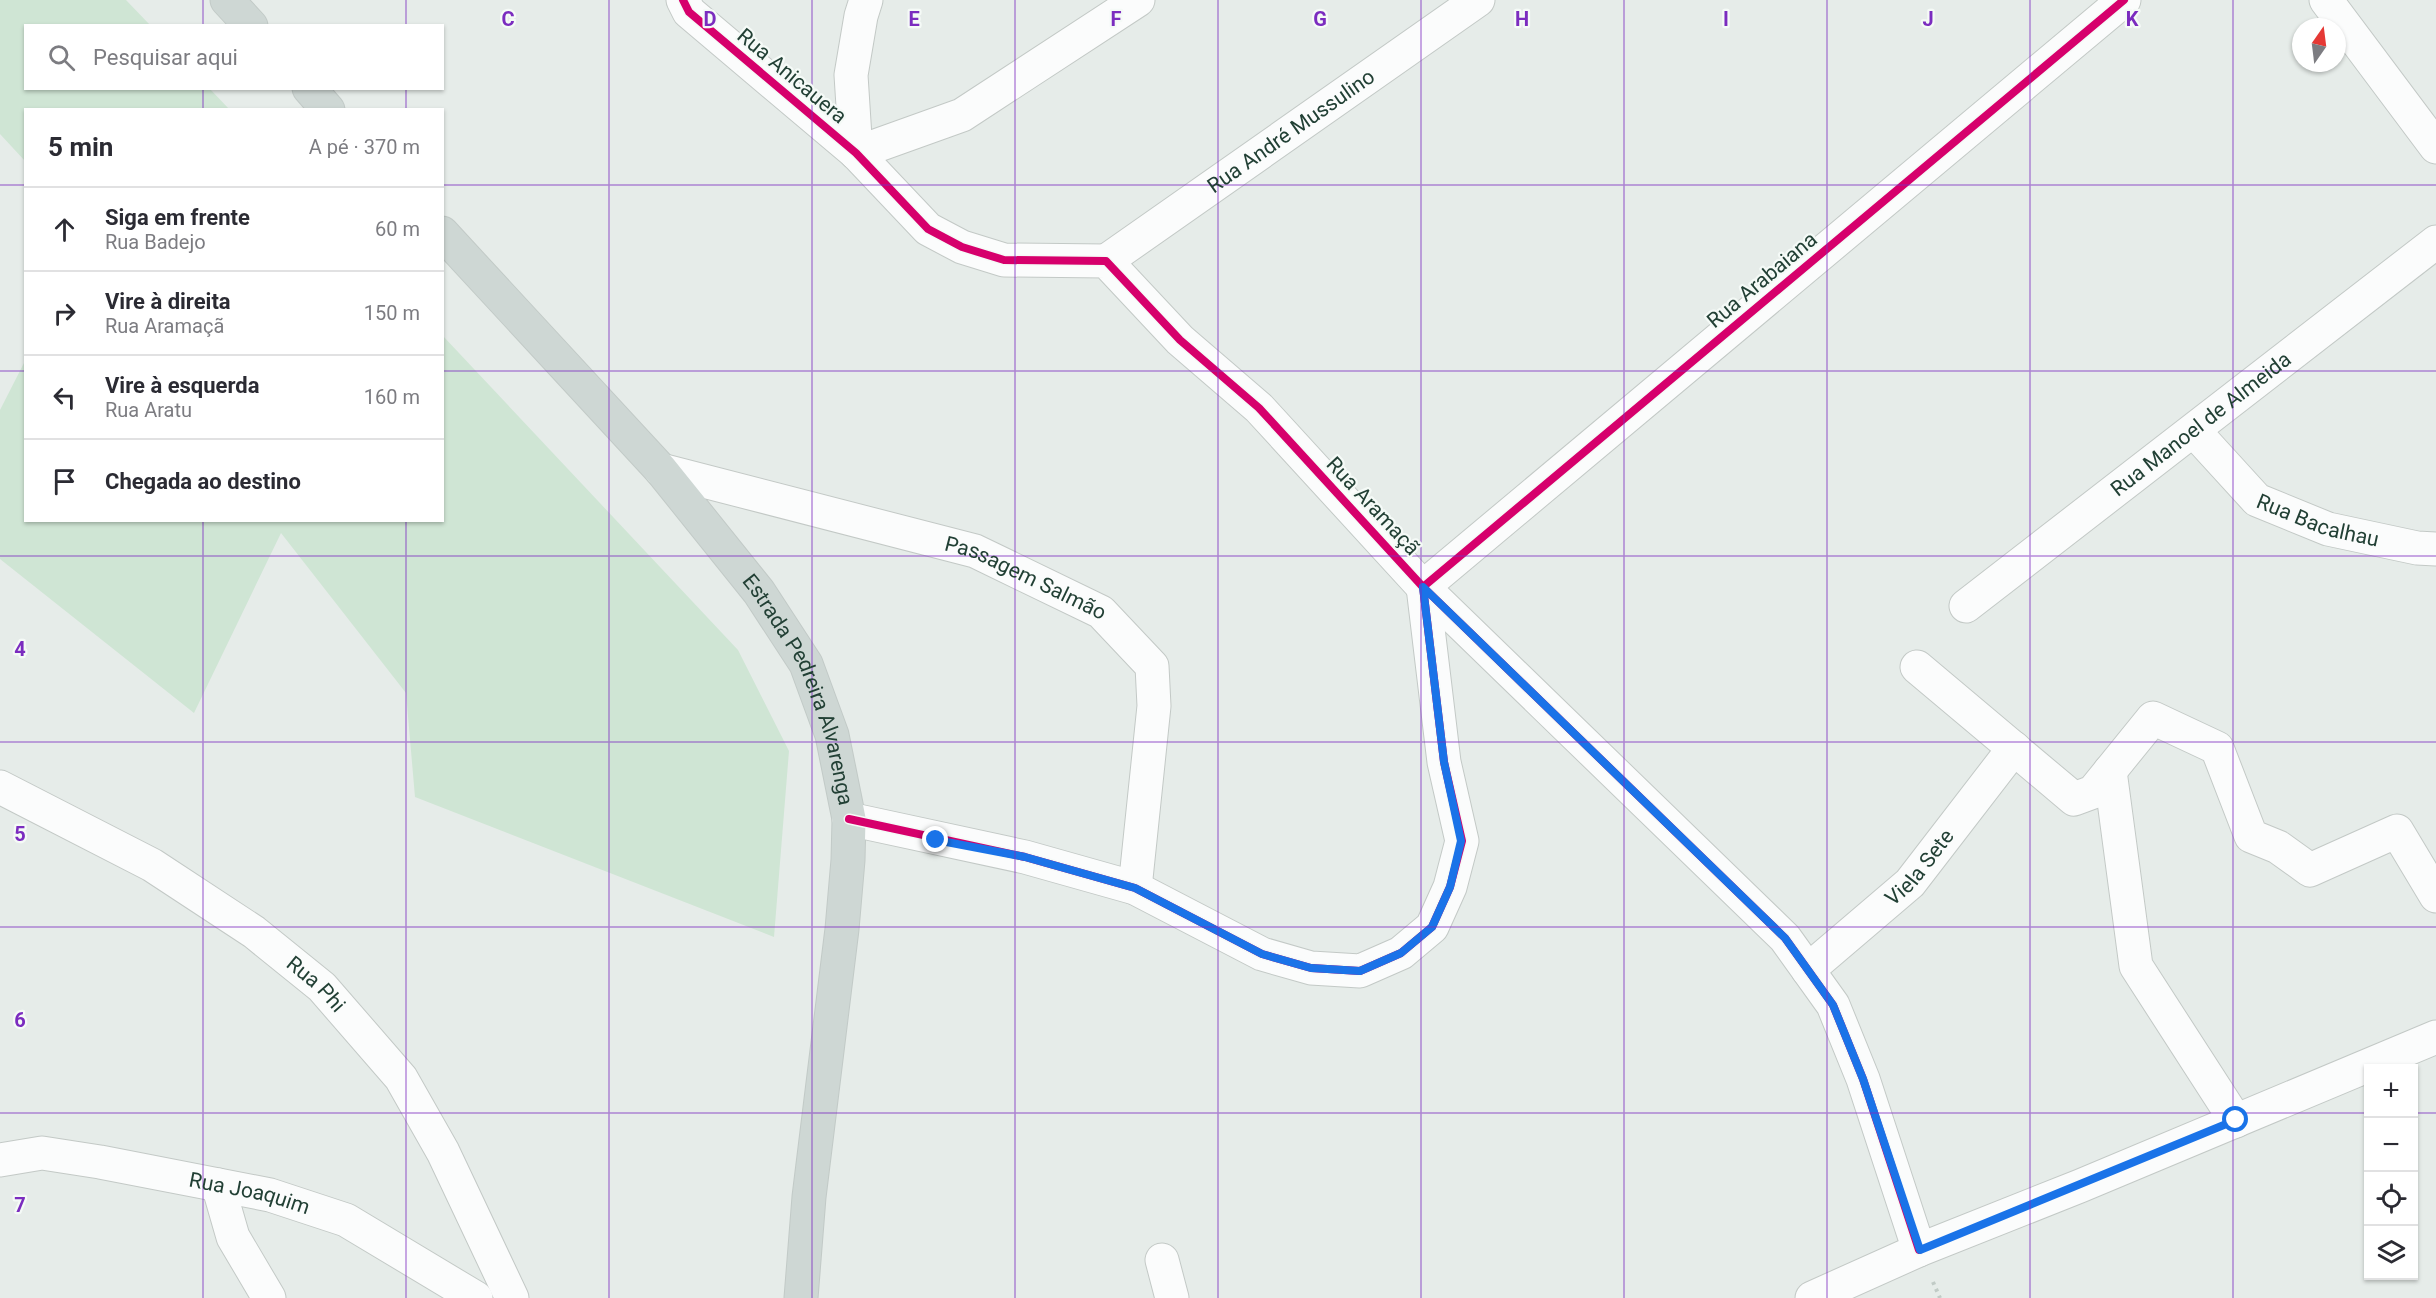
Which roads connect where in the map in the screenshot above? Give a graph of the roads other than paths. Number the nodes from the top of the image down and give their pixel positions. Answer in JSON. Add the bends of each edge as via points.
{"nodes":[{"id":1,"x":227,"y":0,"type":"edge"},
{"id":2,"x":683,"y":0,"type":"edge"},
{"id":3,"x":866,"y":0,"type":"edge"},
{"id":4,"x":1138,"y":0,"type":"edge"},
{"id":5,"x":1478,"y":0,"type":"edge"},
{"id":6,"x":2124,"y":0,"type":"edge"},
{"id":7,"x":2326,"y":0,"type":"edge"},
{"id":8,"x":249,"y":24,"type":"edge"},
{"id":9,"x":311,"y":90,"type":"edge"},
{"id":10,"x":326,"y":108,"type":"edge"},
{"id":11,"x":2436,"y":147,"type":"edge"},
{"id":12,"x":856,"y":153,"type":"junction"},
{"id":13,"x":444,"y":235,"type":"edge"},
{"id":14,"x":2436,"y":242,"type":"edge"},
{"id":15,"x":1106,"y":261,"type":"junction"},
{"id":16,"x":2194,"y":431,"type":"junction"},
{"id":17,"x":661,"y":470,"type":"junction"},
{"id":18,"x":2436,"y":549,"type":"edge"},
{"id":19,"x":1423,"y":587,"type":"junction"},
{"id":20,"x":1966,"y":606,"type":"dead end"},
{"id":21,"x":1917,"y":667,"type":"dead end"},
{"id":22,"x":2014,"y":748,"type":"junction"},
{"id":23,"x":2110,"y":771,"type":"junction"},
{"id":24,"x":0,"y":787,"type":"edge"},
{"id":25,"x":849,"y":819,"type":"junction"},
{"id":26,"x":1135,"y":888,"type":"junction"},
{"id":27,"x":2436,"y":896,"type":"edge"},
{"id":28,"x":1808,"y":970,"type":"junction"},
{"id":29,"x":2436,"y":1036,"type":"edge"},
{"id":30,"x":2236,"y":1120,"type":"junction"},
{"id":31,"x":0,"y":1160,"type":"edge"},
{"id":32,"x":218,"y":1185,"type":"junction"},
{"id":33,"x":1920,"y":1250,"type":"junction"},
{"id":34,"x":1161,"y":1260,"type":"dead end"},
{"id":35,"x":269,"y":1298,"type":"edge"},
{"id":36,"x":476,"y":1298,"type":"edge"},
{"id":37,"x":513,"y":1298,"type":"edge"},
{"id":38,"x":801,"y":1298,"type":"edge"},
{"id":39,"x":1172,"y":1298,"type":"edge"},
{"id":40,"x":1812,"y":1298,"type":"edge"}],
"edges":[{"from":1,"to":8,"type":"main road"},
{"from":2,"to":12,"type":"street","name":"Rua Anicauera","via":[[689,12]]},
{"from":3,"to":12,"type":"street","via":[[851,75]]},
{"from":4,"to":12,"type":"street","via":[[962,116]]},
{"from":5,"to":15,"type":"street","name":"Rua André Mussulino"},
{"from":6,"to":19,"type":"street","name":"Rua Arabaiana"},
{"from":7,"to":11,"type":"street"},
{"from":9,"to":10,"type":"main road"},
{"from":12,"to":15,"type":"street","via":[[928,229],[962,248],[1004,260]]},
{"from":13,"to":17,"type":"main road","name":"Estrada Pedreira Alvarenga"},
{"from":14,"to":16,"type":"street","name":"Rua Manoel de Almeida"},
{"from":15,"to":19,"type":"street","name":"Rua Aramaçã","via":[[1180,340],[1258,408]]},
{"from":16,"to":18,"type":"street","name":"Rua Bacalhau","via":[[2257,500],[2328,530]]},
{"from":16,"to":20,"type":"street","name":"Rua Manoel de Almeida"},
{"from":17,"to":25,"type":"main road","name":"Estrada Pedreira Alvarenga","via":[[759,592],[806,664],[832,735]]},
{"from":17,"to":26,"type":"street","name":"Passagem Salmão","via":[[975,551],[1101,612],[1152,666],[1154,706]]},
{"from":19,"to":26,"type":"street","via":[[1444,762],[1461,841],[1450,887],[1432,927],[1401,953],[1360,971],[1311,968],[1262,954]]},
{"from":19,"to":28,"type":"street","name":"Rua Aramaçã","via":[[1785,938]]},
{"from":21,"to":22,"type":"street"},
{"from":22,"to":23,"type":"street","via":[[2074,799],[2093,792]]},
{"from":22,"to":28,"type":"street","name":"Viela Sete","via":[[1910,883]]},
{"from":23,"to":27,"type":"street","via":[[2153,718],[2217,748],[2251,836],[2278,848],[2310,870],[2397,831]]},
{"from":23,"to":30,"type":"street","via":[[2136,966]]},
{"from":24,"to":37,"type":"street","name":"Rua Phi","via":[[152,865],[254,932],[322,987],[401,1078]]},
{"from":25,"to":26,"type":"street","via":[[1025,857]]},
{"from":25,"to":38,"type":"main road","name":"Estrada Pedreira Alvarenga","via":[[842,929],[809,1197]]},
{"from":28,"to":33,"type":"street","name":"Rua Aramaçã","via":[[1833,1005],[1863,1079]]},
{"from":29,"to":30,"type":"street"},
{"from":30,"to":33,"type":"street"},
{"from":31,"to":32,"type":"street","name":"Rua Joaquim","via":[[42,1153]]},
{"from":32,"to":35,"type":"street","via":[[233,1237]]},
{"from":32,"to":36,"type":"street","name":"Rua Joaquim","via":[[270,1195],[346,1220]]},
{"from":33,"to":40,"type":"street"},
{"from":34,"to":39,"type":"street"}]}
